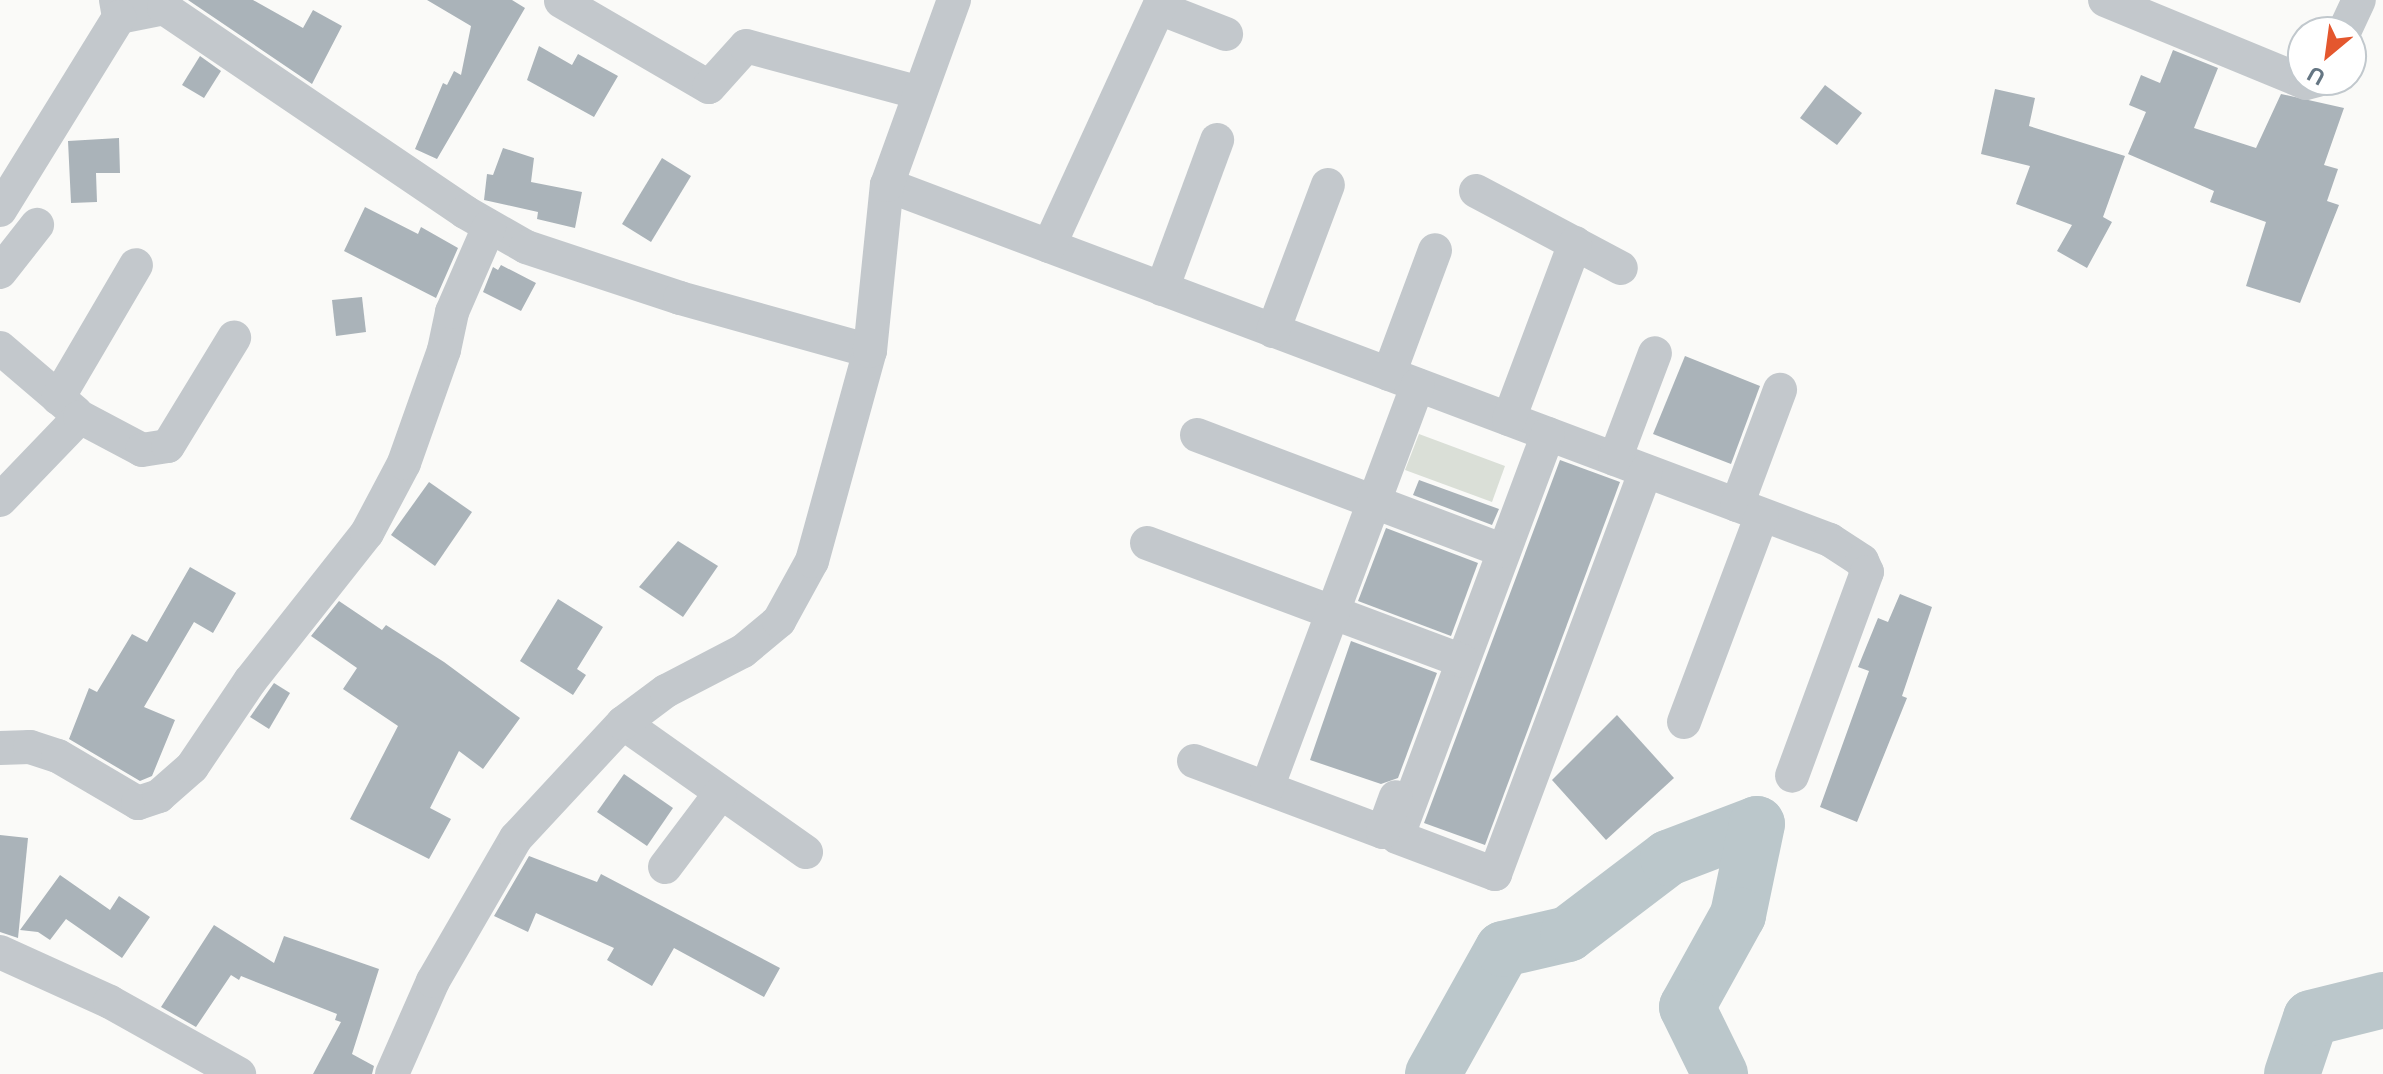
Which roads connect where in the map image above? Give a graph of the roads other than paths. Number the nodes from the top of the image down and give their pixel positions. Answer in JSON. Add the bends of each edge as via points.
{"nodes":[{"id":1,"x":954,"y":0,"type":"edge"},
{"id":2,"x":2105,"y":0,"type":"edge"},
{"id":3,"x":561,"y":1,"type":"edge"},
{"id":4,"x":166,"y":4,"type":"edge"},
{"id":5,"x":1161,"y":4,"type":"edge"},
{"id":6,"x":117,"y":8,"type":"edge"},
{"id":7,"x":1226,"y":34,"type":"dead end"},
{"id":8,"x":2287,"y":75,"type":"edge"},
{"id":9,"x":920,"y":93,"type":"junction"},
{"id":10,"x":1217,"y":140,"type":"dead end"},
{"id":11,"x":887,"y":185,"type":"junction"},
{"id":12,"x":1328,"y":185,"type":"dead end"},
{"id":13,"x":1476,"y":191,"type":"dead end"},
{"id":14,"x":0,"y":210,"type":"edge"},
{"id":15,"x":37,"y":225,"type":"dead end"},
{"id":16,"x":489,"y":227,"type":"junction"},
{"id":17,"x":1575,"y":243,"type":"junction"},
{"id":18,"x":1049,"y":246,"type":"junction"},
{"id":19,"x":1435,"y":250,"type":"dead end"},
{"id":20,"x":136,"y":265,"type":"dead end"},
{"id":21,"x":1621,"y":268,"type":"dead end"},
{"id":22,"x":0,"y":272,"type":"edge"},
{"id":23,"x":1162,"y":289,"type":"junction"},
{"id":24,"x":1273,"y":331,"type":"junction"},
{"id":25,"x":234,"y":338,"type":"dead end"},
{"id":26,"x":0,"y":348,"type":"edge"},
{"id":27,"x":870,"y":351,"type":"junction"},
{"id":28,"x":1655,"y":353,"type":"dead end"},
{"id":29,"x":1404,"y":380,"type":"junction"},
{"id":30,"x":1780,"y":390,"type":"dead end"},
{"id":31,"x":69,"y":408,"type":"junction"},
{"id":32,"x":1530,"y":427,"type":"junction"},
{"id":33,"x":1197,"y":435,"type":"dead end"},
{"id":34,"x":1630,"y":465,"type":"junction"},
{"id":35,"x":0,"y":500,"type":"edge"},
{"id":36,"x":1375,"y":502,"type":"junction"},
{"id":37,"x":1749,"y":510,"type":"junction"},
{"id":38,"x":1147,"y":543,"type":"dead end"},
{"id":39,"x":1497,"y":548,"type":"junction"},
{"id":40,"x":1333,"y":613,"type":"junction"},
{"id":41,"x":1456,"y":658,"type":"junction"},
{"id":42,"x":1684,"y":722,"type":"dead end"},
{"id":43,"x":623,"y":723,"type":"junction"},
{"id":44,"x":0,"y":748,"type":"edge"},
{"id":45,"x":1194,"y":761,"type":"dead end"},
{"id":46,"x":1792,"y":776,"type":"dead end"},
{"id":47,"x":1267,"y":788,"type":"junction"},
{"id":48,"x":720,"y":794,"type":"junction"},
{"id":49,"x":806,"y":852,"type":"dead end"},
{"id":50,"x":665,"y":867,"type":"dead end"},
{"id":51,"x":0,"y":952,"type":"edge"},
{"id":52,"x":239,"y":1074,"type":"edge"},
{"id":53,"x":392,"y":1074,"type":"edge"}],
"edges":[{"from":1,"to":9,"type":"street"},
{"from":2,"to":8,"type":"street"},
{"from":3,"to":9,"type":"street","via":[[709,87],[746,46]]},
{"from":4,"to":6,"type":"street"},
{"from":4,"to":16,"type":"street"},
{"from":5,"to":7,"type":"street"},
{"from":5,"to":18,"type":"street"},
{"from":6,"to":14,"type":"street"},
{"from":9,"to":11,"type":"street"},
{"from":10,"to":23,"type":"street"},
{"from":11,"to":18,"type":"street"},
{"from":11,"to":27,"type":"street"},
{"from":12,"to":24,"type":"street"},
{"from":13,"to":17,"type":"street"},
{"from":15,"to":22,"type":"street"},
{"from":16,"to":27,"type":"street","via":[[526,247],[680,298]]},
{"from":16,"to":44,"type":"street","via":[[452,312],[404,463],[367,533],[250,681],[192,767],[159,796],[138,803],[58,756],[30,747]]},
{"from":17,"to":21,"type":"street"},
{"from":17,"to":32,"type":"street"},
{"from":18,"to":23,"type":"street"},
{"from":19,"to":29,"type":"street"},
{"from":20,"to":31,"type":"street"},
{"from":23,"to":24,"type":"street"},
{"from":24,"to":29,"type":"street"},
{"from":25,"to":31,"type":"street","via":[[168,446],[142,450]]},
{"from":26,"to":31,"type":"street"},
{"from":27,"to":43,"type":"street","via":[[812,561],[779,621],[743,651],[666,691]]},
{"from":28,"to":34,"type":"street"},
{"from":29,"to":32,"type":"street"},
{"from":29,"to":36,"type":"street"},
{"from":30,"to":37,"type":"street"},
{"from":31,"to":35,"type":"street"},
{"from":32,"to":34,"type":"street"},
{"from":32,"to":39,"type":"street"},
{"from":33,"to":36,"type":"street"},
{"from":34,"to":37,"type":"street"},
{"from":34,"to":41,"type":"street","via":[[1495,874],[1397,837]]},
{"from":36,"to":39,"type":"street"},
{"from":36,"to":40,"type":"street"},
{"from":37,"to":42,"type":"street"},
{"from":37,"to":46,"type":"street","via":[[1830,540],[1862,561],[1867,572]]},
{"from":38,"to":40,"type":"street"},
{"from":39,"to":41,"type":"street"},
{"from":40,"to":41,"type":"street"},
{"from":40,"to":47,"type":"street"},
{"from":41,"to":47,"type":"street","via":[[1383,832]]},
{"from":43,"to":48,"type":"street"},
{"from":43,"to":53,"type":"street","via":[[516,838],[433,981]]},
{"from":45,"to":47,"type":"street"},
{"from":48,"to":49,"type":"street"},
{"from":48,"to":50,"type":"street"},
{"from":51,"to":52,"type":"street","via":[[110,1002]]}]}
